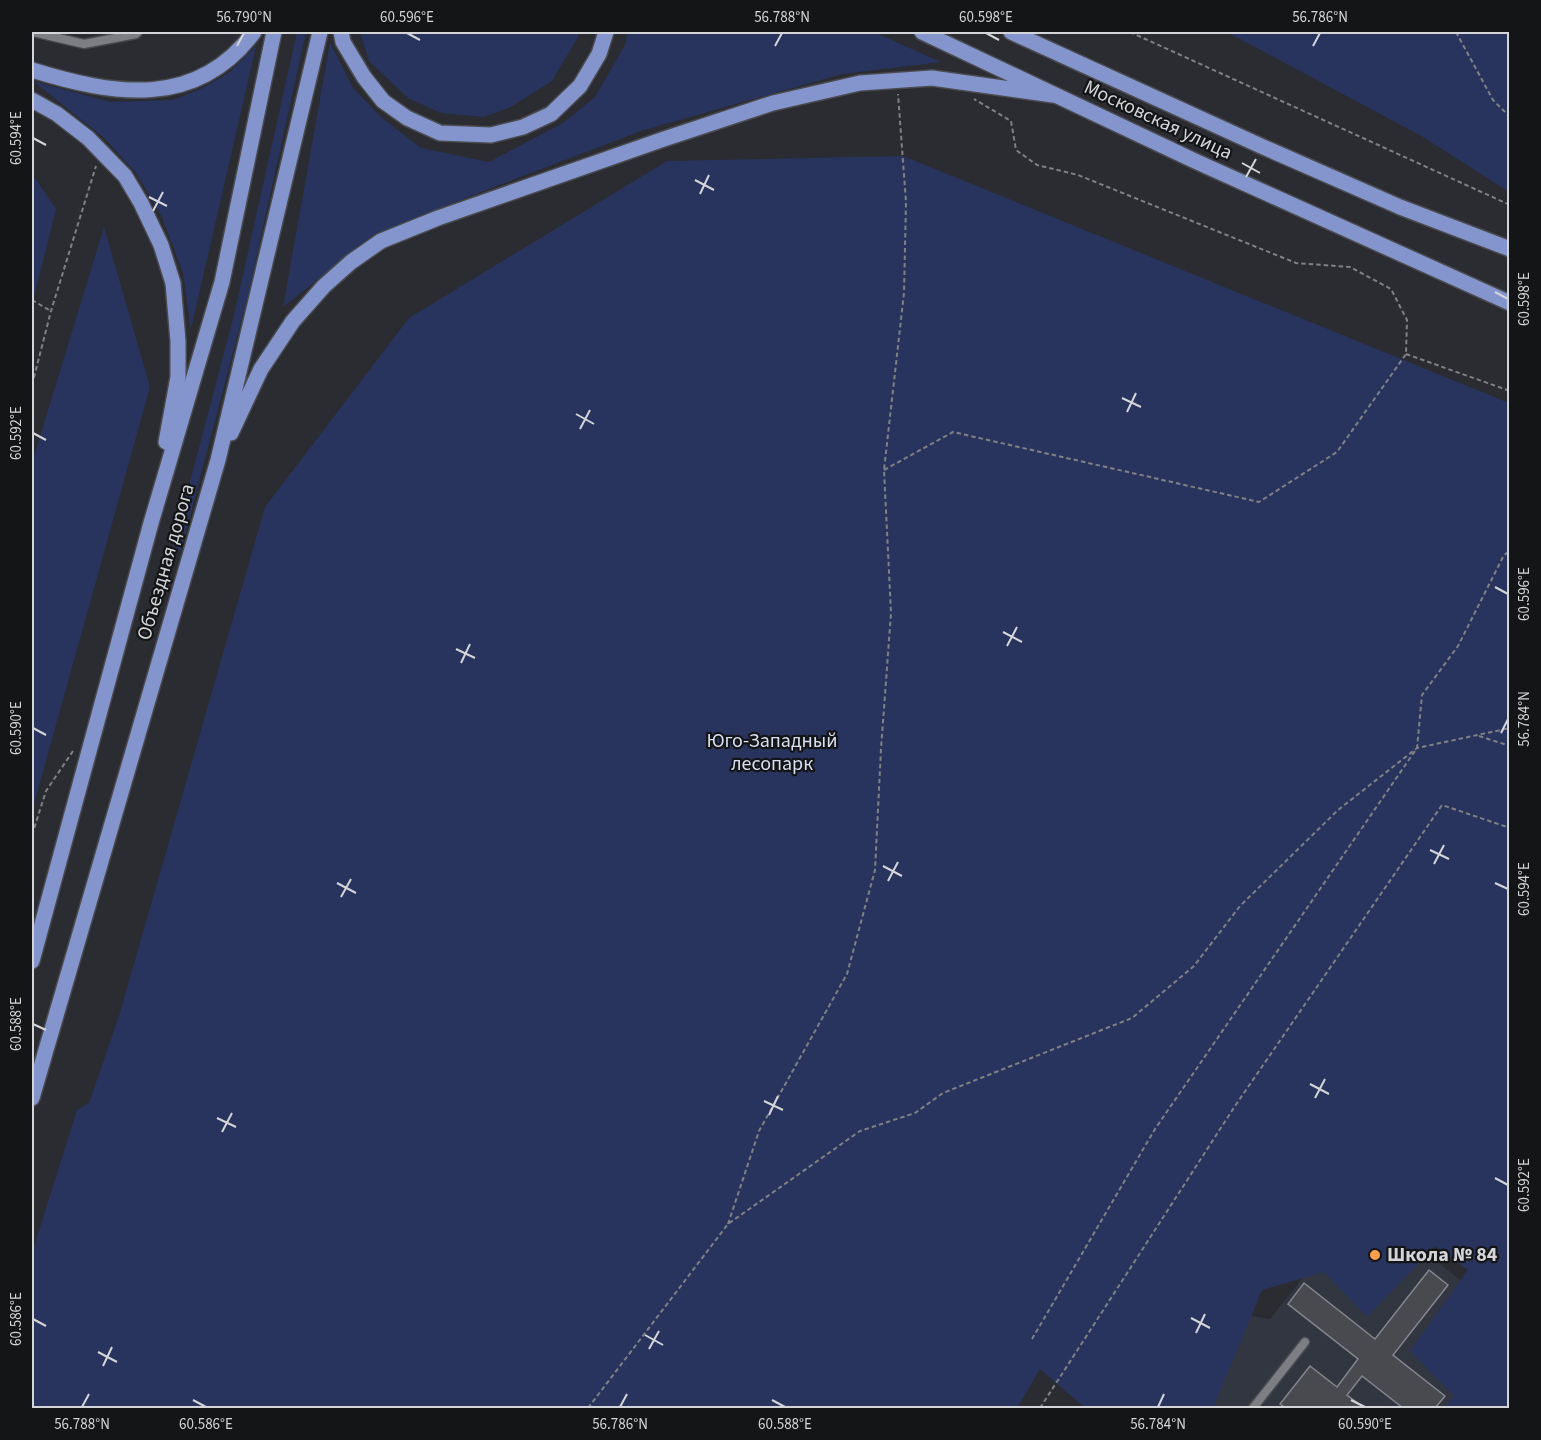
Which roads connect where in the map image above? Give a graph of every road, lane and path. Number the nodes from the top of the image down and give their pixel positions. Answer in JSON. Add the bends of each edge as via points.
{"nodes":[{"id":1,"x":33,"y":32,"type":"edge"},
{"id":2,"x":138,"y":32,"type":"edge"},
{"id":3,"x":254,"y":32,"type":"edge"},
{"id":4,"x":274,"y":32,"type":"edge"},
{"id":5,"x":320,"y":32,"type":"edge"},
{"id":6,"x":341,"y":32,"type":"edge"},
{"id":7,"x":606,"y":32,"type":"edge"},
{"id":8,"x":922,"y":32,"type":"edge"},
{"id":9,"x":1011,"y":32,"type":"edge"},
{"id":10,"x":1130,"y":32,"type":"edge"},
{"id":11,"x":1456,"y":32,"type":"edge"},
{"id":12,"x":32,"y":70,"type":"edge"},
{"id":13,"x":898,"y":86,"type":"dead end"},
{"id":14,"x":1053,"y":95,"type":"junction"},
{"id":15,"x":972,"y":98,"type":"dead end"},
{"id":16,"x":32,"y":100,"type":"edge"},
{"id":17,"x":1509,"y":117,"type":"edge"},
{"id":18,"x":98,"y":160,"type":"dead end"},
{"id":19,"x":1509,"y":205,"type":"edge"},
{"id":20,"x":1509,"y":249,"type":"edge"},
{"id":21,"x":32,"y":300,"type":"edge"},
{"id":22,"x":1509,"y":303,"type":"edge"},
{"id":23,"x":51,"y":311,"type":"junction"},
{"id":24,"x":1406,"y":354,"type":"junction"},
{"id":25,"x":32,"y":385,"type":"edge"},
{"id":26,"x":1509,"y":391,"type":"edge"},
{"id":27,"x":218,"y":460,"type":"junction"},
{"id":28,"x":884,"y":470,"type":"junction"},
{"id":29,"x":151,"y":522,"type":"junction"},
{"id":30,"x":1509,"y":551,"type":"edge"},
{"id":31,"x":1509,"y":728,"type":"edge"},
{"id":32,"x":1476,"y":735,"type":"junction"},
{"id":33,"x":77,"y":746,"type":"dead end"},
{"id":34,"x":1509,"y":746,"type":"edge"},
{"id":35,"x":1417,"y":748,"type":"junction"},
{"id":36,"x":1509,"y":828,"type":"edge"},
{"id":37,"x":32,"y":835,"type":"edge"},
{"id":38,"x":32,"y":961,"type":"edge"},
{"id":39,"x":32,"y":1098,"type":"edge"},
{"id":40,"x":728,"y":1224,"type":"junction"},
{"id":41,"x":1032,"y":1339,"type":"dead end"},
{"id":42,"x":1305,"y":1342,"type":"dead end"},
{"id":43,"x":588,"y":1408,"type":"edge"},
{"id":44,"x":1040,"y":1408,"type":"edge"},
{"id":45,"x":1253,"y":1408,"type":"edge"}],
"edges":[{"from":1,"to":2,"type":"lane","via":[[84,44]]},
{"from":3,"to":12,"type":"main road","via":[[215,69],[190,82],[155,90],[126,91]]},
{"from":4,"to":29,"type":"main road","name":"Объездная дорога","via":[[222,282]]},
{"from":5,"to":27,"type":"main road","name":"Объездная дорога"},
{"from":6,"to":7,"type":"main road","via":[[364,77],[391,107],[440,133],[490,135],[523,127],[551,114],[580,86],[599,54]]},
{"from":8,"to":14,"type":"main road","name":"Московская улица"},
{"from":9,"to":20,"type":"main road","name":"Московская улица","via":[[1400,207]]},
{"from":10,"to":19,"type":"path"},
{"from":11,"to":17,"type":"path","via":[[1493,100]]},
{"from":13,"to":28,"type":"path","via":[[906,202],[904,293]]},
{"from":14,"to":22,"type":"main road","name":"Московская улица"},
{"from":14,"to":27,"type":"main road","via":[[932,78],[860,83],[772,103],[381,241],[324,286],[293,321],[261,369]]},
{"from":15,"to":24,"type":"path","via":[[1011,122],[1016,150],[1037,165],[1078,176],[1296,263],[1350,267],[1391,289],[1407,320]]},
{"from":16,"to":29,"type":"main road","via":[[88,138],[125,176],[161,245],[173,283],[178,377]]},
{"from":18,"to":23,"type":"path"},
{"from":21,"to":23,"type":"path"},
{"from":23,"to":25,"type":"path"},
{"from":24,"to":26,"type":"path"},
{"from":24,"to":28,"type":"path","via":[[1337,453],[1259,502],[952,432]]},
{"from":27,"to":39,"type":"main road","name":"Объездная дорога"},
{"from":28,"to":40,"type":"path","via":[[891,613],[875,870],[847,974],[759,1131]]},
{"from":29,"to":38,"type":"main road","name":"Объездная дорога"},
{"from":30,"to":35,"type":"path","via":[[1458,646],[1422,695]]},
{"from":31,"to":32,"type":"path"},
{"from":32,"to":34,"type":"path"},
{"from":32,"to":35,"type":"path"},
{"from":33,"to":37,"type":"path","via":[[46,791]]},
{"from":35,"to":40,"type":"path","via":[[1338,810],[1240,906],[1194,966],[1132,1018],[943,1093],[915,1113],[860,1131]]},
{"from":35,"to":41,"type":"path","via":[[1155,1129]]},
{"from":36,"to":44,"type":"path","via":[[1442,805],[1234,1106]]},
{"from":40,"to":43,"type":"path"},
{"from":42,"to":45,"type":"lane"}]}
